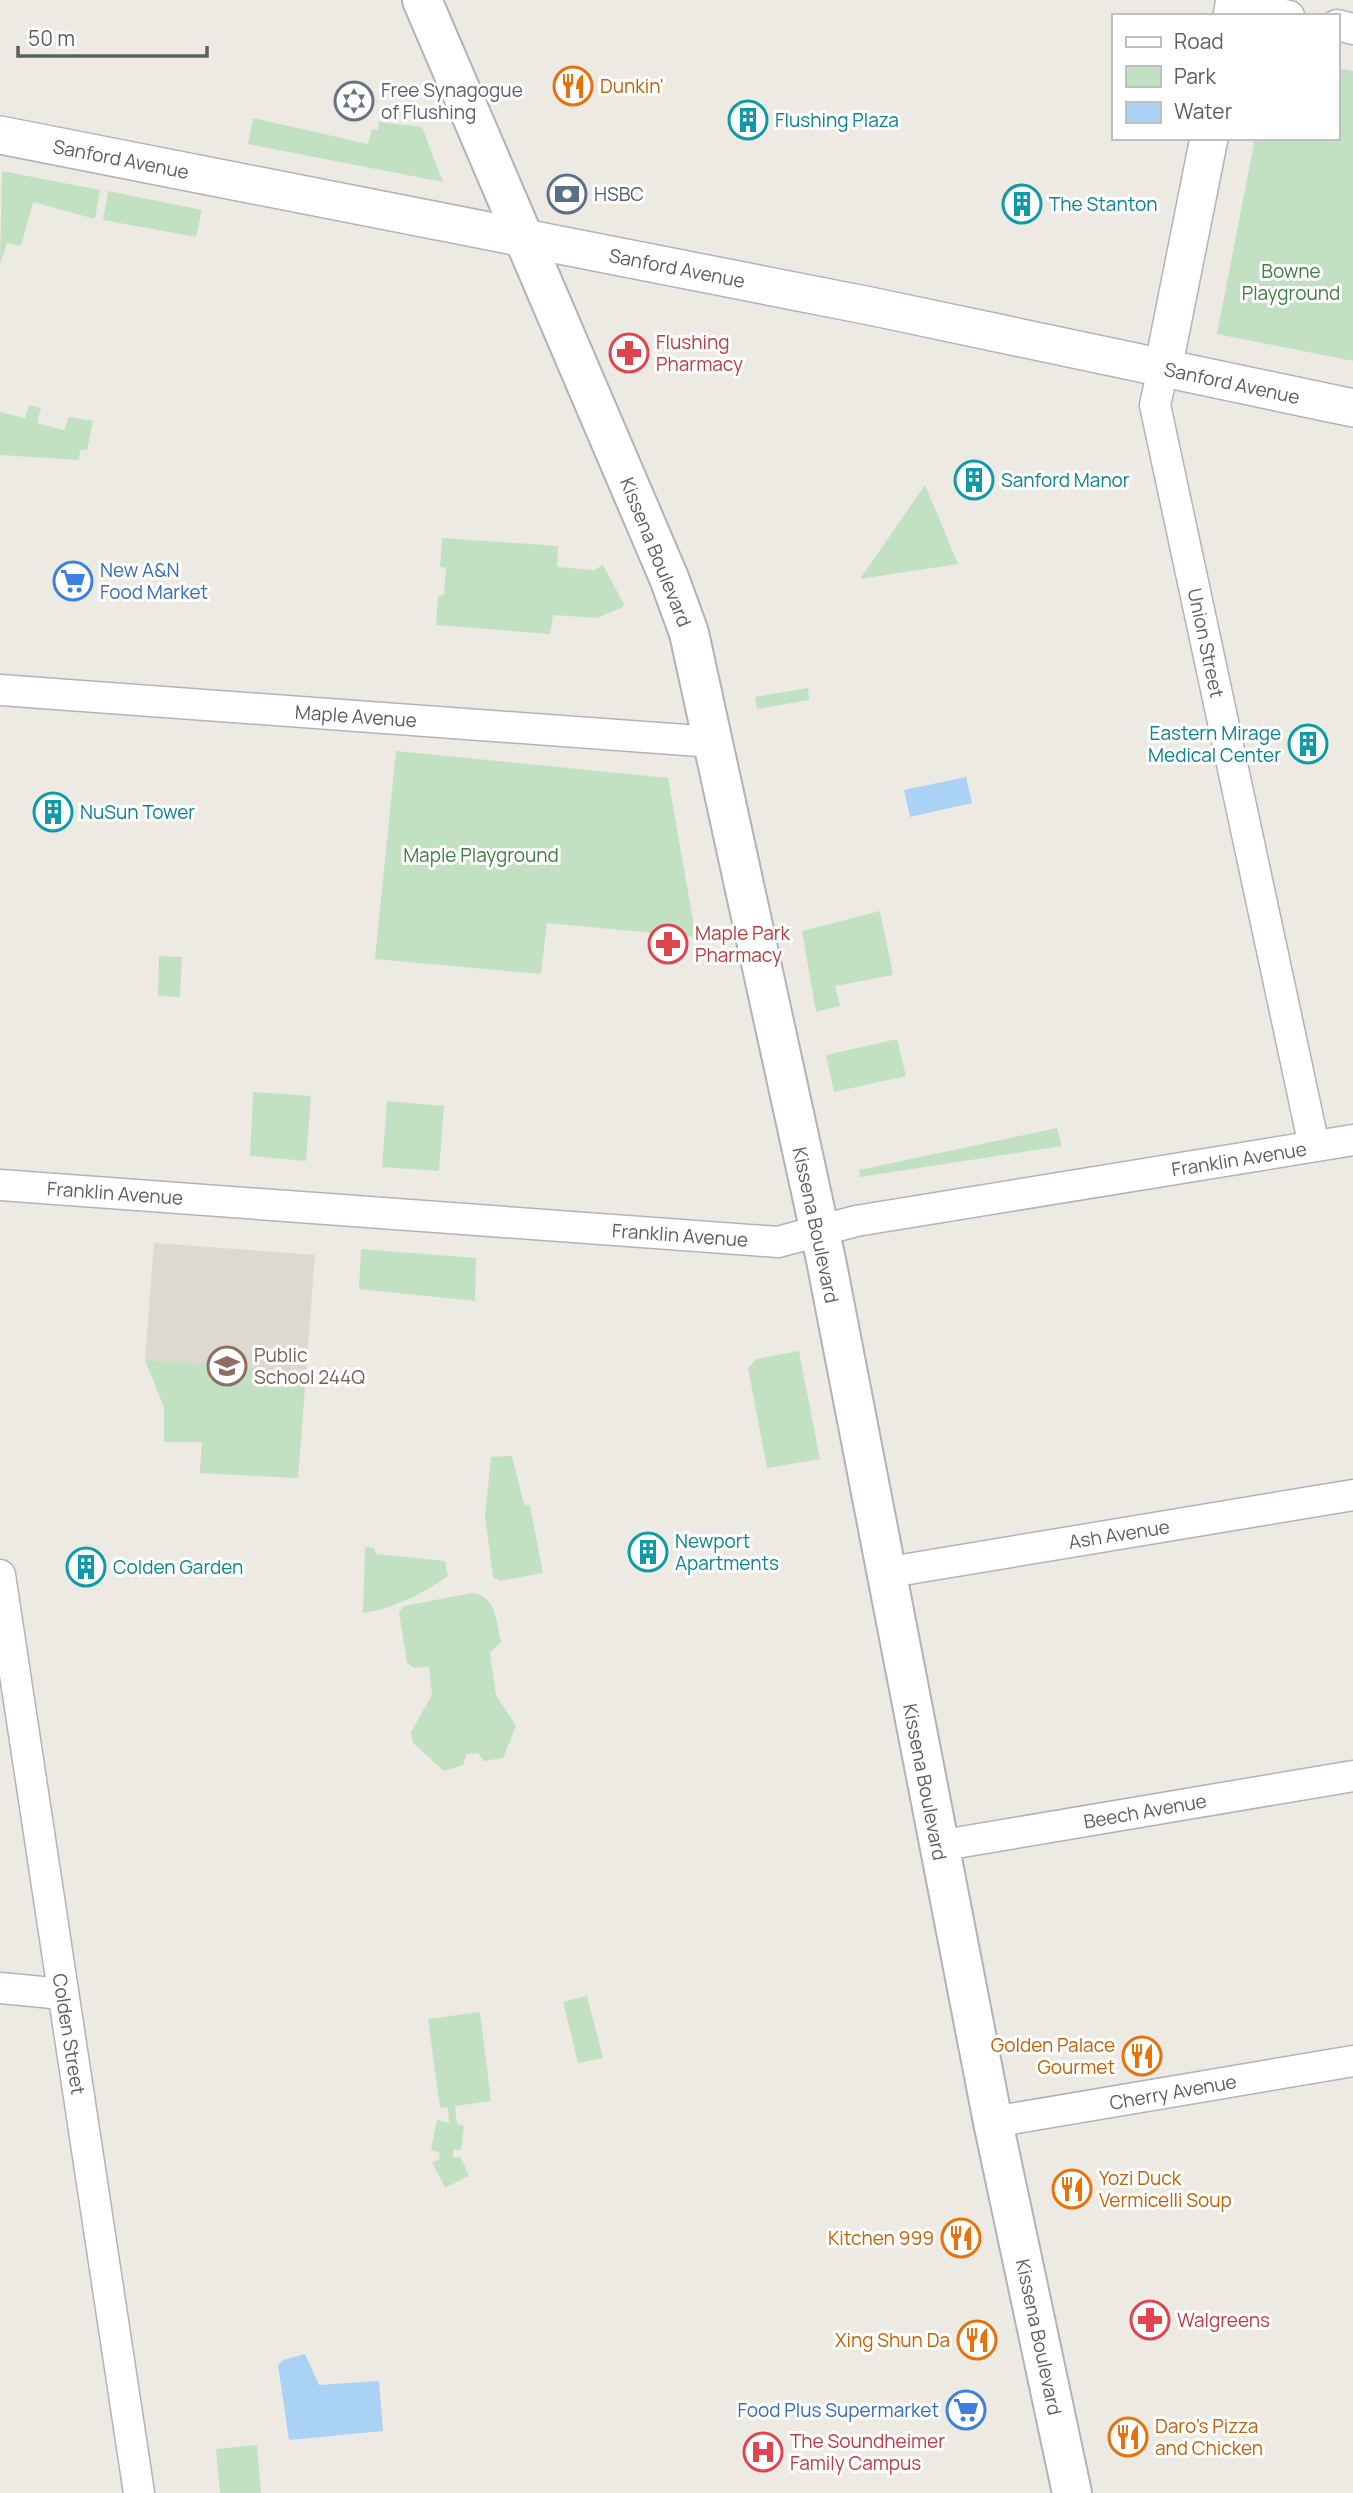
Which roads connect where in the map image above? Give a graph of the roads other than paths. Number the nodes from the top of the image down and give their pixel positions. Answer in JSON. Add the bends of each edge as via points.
{"nodes":[{"id":1,"x":422,"y":0,"type":"edge"},
{"id":2,"x":1253,"y":0,"type":"edge"},
{"id":3,"x":1279,"y":14,"type":"edge"},
{"id":4,"x":0,"y":135,"type":"edge"},
{"id":5,"x":1209,"y":140,"type":"edge"},
{"id":6,"x":525,"y":239,"type":"junction"},
{"id":7,"x":1163,"y":369,"type":"junction"},
{"id":8,"x":1353,"y":408,"type":"edge"},
{"id":9,"x":0,"y":690,"type":"edge"},
{"id":10,"x":712,"y":742,"type":"junction"},
{"id":11,"x":1353,"y":1140,"type":"edge"},
{"id":12,"x":1314,"y":1146,"type":"junction"},
{"id":13,"x":0,"y":1185,"type":"edge"},
{"id":14,"x":818,"y":1230,"type":"junction"},
{"id":15,"x":1353,"y":1495,"type":"edge"},
{"id":16,"x":884,"y":1573,"type":"junction"},
{"id":17,"x":0,"y":1575,"type":"edge"},
{"id":18,"x":1353,"y":1776,"type":"edge"},
{"id":19,"x":938,"y":1846,"type":"junction"},
{"id":20,"x":0,"y":1988,"type":"edge"},
{"id":21,"x":63,"y":1994,"type":"junction"},
{"id":22,"x":1353,"y":2061,"type":"edge"},
{"id":23,"x":993,"y":2122,"type":"junction"},
{"id":24,"x":139,"y":2493,"type":"edge"},
{"id":25,"x":1072,"y":2493,"type":"edge"}],
"edges":[{"from":1,"to":6,"type":"main road","name":"Kissena Boulevard"},
{"from":2,"to":3,"type":"street","via":[[1265,11]]},
{"from":4,"to":6,"type":"street","name":"Sanford Avenue"},
{"from":5,"to":7,"type":"street","name":"Union Street"},
{"from":6,"to":7,"type":"street","name":"Sanford Avenue"},
{"from":6,"to":10,"type":"main road","name":"Kissena Boulevard","via":[[670,578],[689,633]]},
{"from":7,"to":8,"type":"street","name":"Sanford Avenue"},
{"from":7,"to":12,"type":"street","name":"Union Street","via":[[1155,405]]},
{"from":9,"to":10,"type":"street","name":"Maple Avenue"},
{"from":10,"to":14,"type":"main road","name":"Kissena Boulevard"},
{"from":11,"to":12,"type":"street","name":"Franklin Avenue"},
{"from":12,"to":14,"type":"street","name":"Franklin Avenue","via":[[856,1220]]},
{"from":13,"to":14,"type":"street","name":"Franklin Avenue","via":[[779,1242]]},
{"from":14,"to":16,"type":"main road","name":"Kissena Boulevard"},
{"from":15,"to":16,"type":"street","name":"Ash Avenue"},
{"from":16,"to":19,"type":"main road","name":"Kissena Boulevard"},
{"from":17,"to":21,"type":"street","name":"Colden Street"},
{"from":18,"to":19,"type":"street","name":"Beech Avenue"},
{"from":19,"to":23,"type":"main road","name":"Kissena Boulevard"},
{"from":20,"to":21,"type":"street"},
{"from":21,"to":24,"type":"street","name":"Colden Street"},
{"from":22,"to":23,"type":"street","name":"Cherry Avenue"},
{"from":23,"to":25,"type":"main road","name":"Kissena Boulevard"}]}
